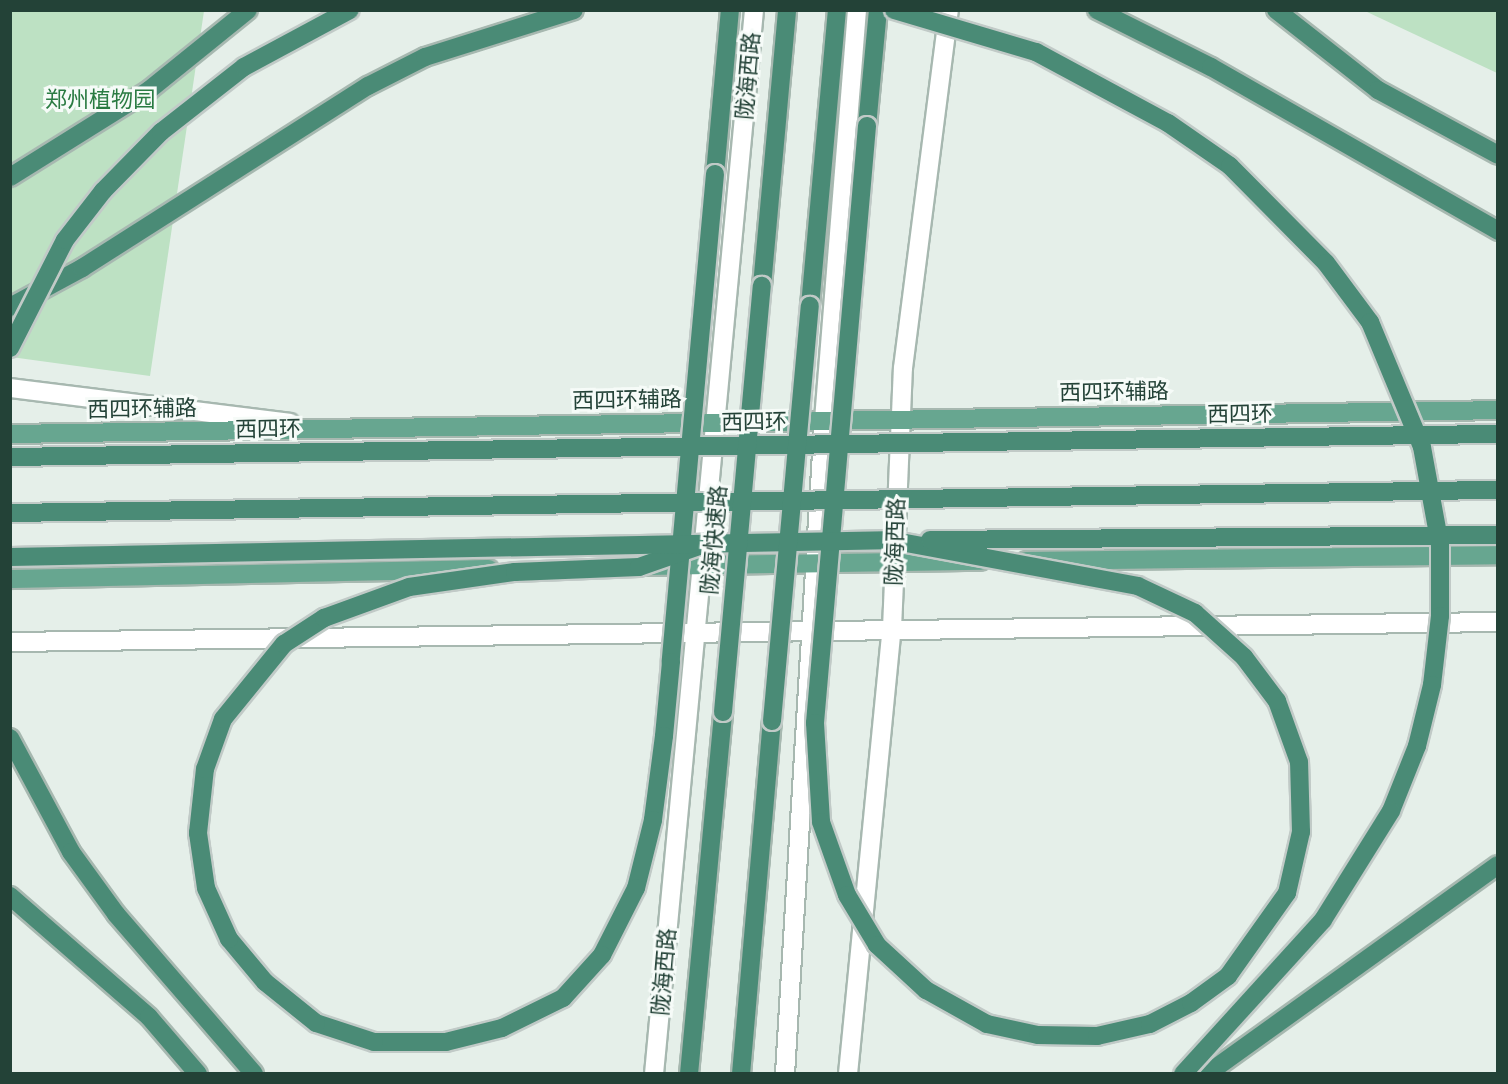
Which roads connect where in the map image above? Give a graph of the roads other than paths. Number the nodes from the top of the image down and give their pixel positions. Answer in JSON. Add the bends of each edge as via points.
{"nodes":[{"id":1,"x":248,"y":10,"type":"edge"},
{"id":2,"x":350,"y":10,"type":"edge"},
{"id":3,"x":574,"y":10,"type":"edge"},
{"id":4,"x":730,"y":10,"type":"edge"},
{"id":5,"x":754,"y":10,"type":"edge"},
{"id":6,"x":787,"y":10,"type":"edge"},
{"id":7,"x":837,"y":10,"type":"edge"},
{"id":8,"x":857,"y":10,"type":"edge"},
{"id":9,"x":878,"y":10,"type":"edge"},
{"id":10,"x":894,"y":10,"type":"edge"},
{"id":11,"x":949,"y":10,"type":"edge"},
{"id":12,"x":1097,"y":10,"type":"edge"},
{"id":13,"x":1276,"y":10,"type":"edge"},
{"id":14,"x":1497,"y":155,"type":"edge"},
{"id":15,"x":10,"y":177,"type":"edge"},
{"id":16,"x":1497,"y":231,"type":"edge"},
{"id":17,"x":10,"y":307,"type":"edge"},
{"id":18,"x":10,"y":348,"type":"edge"},
{"id":19,"x":10,"y":387,"type":"edge"},
{"id":20,"x":1497,"y":410,"type":"edge"},
{"id":21,"x":900,"y":419,"type":"junction"},
{"id":22,"x":824,"y":420,"type":"junction"},
{"id":23,"x":716,"y":422,"type":"junction"},
{"id":24,"x":357,"y":430,"type":"junction"},
{"id":25,"x":10,"y":434,"type":"edge"},
{"id":26,"x":1497,"y":434,"type":"edge"},
{"id":27,"x":10,"y":457,"type":"edge"},
{"id":28,"x":1497,"y":490,"type":"edge"},
{"id":29,"x":10,"y":513,"type":"edge"},
{"id":30,"x":1497,"y":535,"type":"edge"},
{"id":31,"x":716,"y":540,"type":"junction"},
{"id":32,"x":889,"y":540,"type":"junction"},
{"id":33,"x":1497,"y":555,"type":"edge"},
{"id":34,"x":10,"y":557,"type":"edge"},
{"id":35,"x":893,"y":562,"type":"junction"},
{"id":36,"x":814,"y":563,"type":"junction"},
{"id":37,"x":702,"y":565,"type":"junction"},
{"id":38,"x":10,"y":579,"type":"edge"},
{"id":39,"x":1497,"y":622,"type":"edge"},
{"id":40,"x":892,"y":629,"type":"junction"},
{"id":41,"x":810,"y":630,"type":"junction"},
{"id":42,"x":696,"y":632,"type":"junction"},
{"id":43,"x":10,"y":642,"type":"edge"},
{"id":44,"x":10,"y":738,"type":"edge"},
{"id":45,"x":1497,"y":865,"type":"edge"},
{"id":46,"x":10,"y":896,"type":"edge"},
{"id":47,"x":198,"y":1074,"type":"edge"},
{"id":48,"x":254,"y":1074,"type":"edge"},
{"id":49,"x":654,"y":1074,"type":"edge"},
{"id":50,"x":689,"y":1074,"type":"edge"},
{"id":51,"x":741,"y":1074,"type":"edge"},
{"id":52,"x":785,"y":1074,"type":"edge"},
{"id":53,"x":848,"y":1074,"type":"edge"},
{"id":54,"x":1183,"y":1074,"type":"edge"},
{"id":55,"x":1207,"y":1074,"type":"edge"}],
"edges":[{"from":1,"to":15,"type":"highway","via":[[149,90]]},
{"from":2,"to":18,"type":"highway","bridge":true,"via":[[244,67],[153,140],[103,190],[65,240]]},
{"from":3,"to":17,"type":"highway","bridge":true,"via":[[425,57],[368,86],[82,268]]},
{"from":4,"to":31,"type":"highway","bridge":true,"via":[[693,412],[688,471],[687,483],[682,543],[681,555],[664,736],[636,888],[602,955],[563,998],[491,1031],[446,1042],[374,1042],[316,1023],[265,982],[229,939],[206,888],[198,833],[205,769],[223,719],[284,644],[324,618],[409,587],[515,572],[639,567],[650,563],[672,555],[683,551]]},
{"from":5,"to":23,"type":"main road","name":"陇海西路"},
{"from":6,"to":50,"type":"highway","name":"陇海快速路","bridge":true},
{"from":7,"to":51,"type":"highway","bridge":true},
{"from":8,"to":22,"type":"main road"},
{"from":9,"to":32,"type":"highway","bridge":true,"via":[[815,723],[821,822],[847,895],[877,945],[926,990],[987,1023],[1038,1035],[1097,1036],[1150,1024],[1191,1003],[1228,976],[1287,892],[1301,831],[1299,762],[1277,701],[1244,657],[1195,613],[1138,586]]},
{"from":10,"to":54,"type":"highway","bridge":true,"via":[[1036,52],[1168,123],[1230,166],[1326,263],[1370,322],[1422,447],[1440,545],[1440,615],[1432,685],[1417,746],[1391,811],[1323,920]]},
{"from":11,"to":21,"type":"main road","name":"陇海西路"},
{"from":12,"to":16,"type":"highway","via":[[1211,67]]},
{"from":13,"to":14,"type":"highway","via":[[1377,90]]},
{"from":19,"to":24,"type":"main road","via":[[115,405]]},
{"from":20,"to":21,"type":"main road","name":"西四环辅路"},
{"from":21,"to":22,"type":"main road","name":"西四环辅路"},
{"from":21,"to":35,"type":"main road","name":"陇海西路"},
{"from":22,"to":23,"type":"main road","name":"西四环辅路"},
{"from":22,"to":36,"type":"main road"},
{"from":23,"to":24,"type":"main road","name":"西四环辅路"},
{"from":23,"to":37,"type":"main road","name":"陇海西路"},
{"from":24,"to":25,"type":"main road","name":"西四环辅路"},
{"from":26,"to":27,"type":"highway","name":"西四环","bridge":true},
{"from":28,"to":29,"type":"highway","bridge":true},
{"from":30,"to":32,"type":"highway","bridge":true},
{"from":31,"to":32,"type":"highway","bridge":true},
{"from":31,"to":34,"type":"highway","bridge":true},
{"from":33,"to":35,"type":"main road"},
{"from":35,"to":36,"type":"main road"},
{"from":35,"to":40,"type":"main road","name":"陇海西路"},
{"from":36,"to":37,"type":"main road"},
{"from":36,"to":41,"type":"main road"},
{"from":37,"to":38,"type":"main road"},
{"from":37,"to":42,"type":"main road","name":"陇海西路"},
{"from":39,"to":40,"type":"main road"},
{"from":40,"to":41,"type":"main road"},
{"from":40,"to":53,"type":"main road","name":"陇海西路"},
{"from":41,"to":42,"type":"main road"},
{"from":41,"to":52,"type":"main road"},
{"from":42,"to":43,"type":"main road"},
{"from":42,"to":49,"type":"main road","name":"陇海西路"},
{"from":44,"to":48,"type":"highway","via":[[38,797],[110,905]]},
{"from":45,"to":55,"type":"highway"},
{"from":46,"to":47,"type":"highway","via":[[148,1017]]}]}
